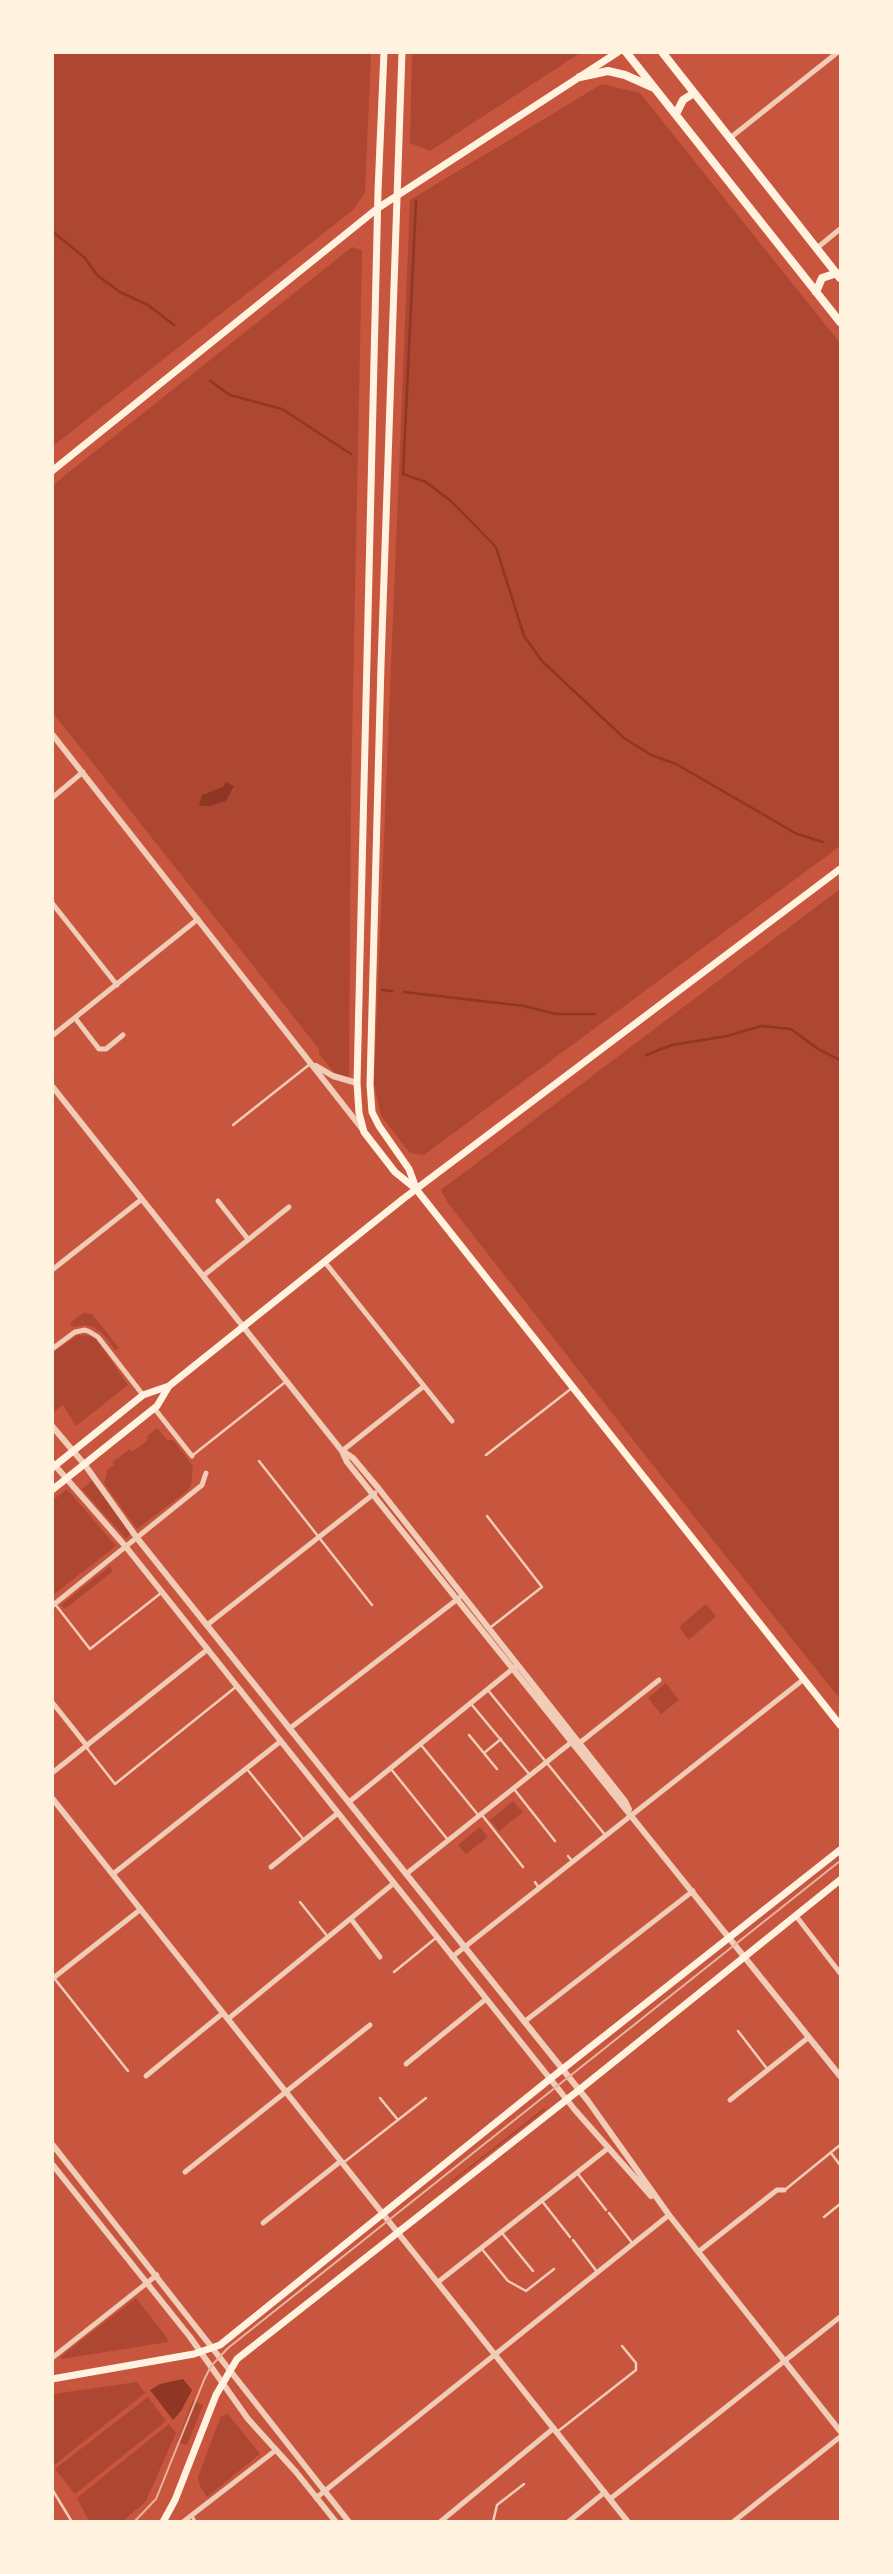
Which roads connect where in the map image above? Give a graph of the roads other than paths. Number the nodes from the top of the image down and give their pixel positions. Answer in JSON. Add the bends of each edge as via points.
{"nodes":[{"id":1,"x":384,"y":52,"type":"edge"},
{"id":2,"x":402,"y":52,"type":"edge"},
{"id":3,"x":618,"y":52,"type":"edge"},
{"id":4,"x":626,"y":52,"type":"edge"},
{"id":5,"x":662,"y":52,"type":"edge"},
{"id":6,"x":838,"y":52,"type":"edge"},
{"id":7,"x":580,"y":77,"type":"junction"},
{"id":8,"x":654,"y":88,"type":"junction"},
{"id":9,"x":694,"y":93,"type":"junction"},
{"id":10,"x":676,"y":114,"type":"junction"},
{"id":11,"x":730,"y":138,"type":"junction"},
{"id":12,"x":398,"y":194,"type":"junction"},
{"id":13,"x":378,"y":208,"type":"junction"},
{"id":14,"x":841,"y":229,"type":"edge"},
{"id":15,"x":817,"y":248,"type":"junction"},
{"id":16,"x":839,"y":276,"type":"edge"},
{"id":17,"x":816,"y":292,"type":"junction"},
{"id":18,"x":841,"y":322,"type":"edge"},
{"id":19,"x":52,"y":471,"type":"edge"},
{"id":20,"x":371,"y":530,"type":"junction"},
{"id":21,"x":386,"y":531,"type":"junction"},
{"id":22,"x":52,"y":734,"type":"edge"},
{"id":23,"x":83,"y":772,"type":"junction"},
{"id":24,"x":52,"y":798,"type":"edge"},
{"id":25,"x":841,"y":869,"type":"edge"},
{"id":26,"x":52,"y":903,"type":"edge"},
{"id":27,"x":198,"y":919,"type":"junction"},
{"id":28,"x":360,"y":961,"type":"junction"},
{"id":29,"x":373,"y":962,"type":"junction"},
{"id":30,"x":117,"y":985,"type":"junction"},
{"id":31,"x":75,"y":1018,"type":"junction"},
{"id":32,"x":123,"y":1035,"type":"dead end"},
{"id":33,"x":52,"y":1036,"type":"edge"},
{"id":34,"x":311,"y":1063,"type":"junction"},
{"id":35,"x":357,"y":1083,"type":"junction"},
{"id":36,"x":370,"y":1085,"type":"junction"},
{"id":37,"x":52,"y":1086,"type":"edge"},
{"id":38,"x":233,"y":1125,"type":"dead end"},
{"id":39,"x":364,"y":1132,"type":"junction"},
{"id":40,"x":416,"y":1189,"type":"junction"},
{"id":41,"x":142,"y":1199,"type":"junction"},
{"id":42,"x":218,"y":1201,"type":"dead end"},
{"id":43,"x":289,"y":1207,"type":"dead end"},
{"id":44,"x":248,"y":1239,"type":"junction"},
{"id":45,"x":324,"y":1261,"type":"junction"},
{"id":46,"x":52,"y":1270,"type":"edge"},
{"id":47,"x":203,"y":1276,"type":"junction"},
{"id":48,"x":243,"y":1326,"type":"junction"},
{"id":49,"x":52,"y":1349,"type":"edge"},
{"id":50,"x":287,"y":1381,"type":"junction"},
{"id":51,"x":169,"y":1386,"type":"junction"},
{"id":52,"x":424,"y":1386,"type":"junction"},
{"id":53,"x":573,"y":1387,"type":"junction"},
{"id":54,"x":144,"y":1395,"type":"junction"},
{"id":55,"x":154,"y":1408,"type":"junction"},
{"id":56,"x":452,"y":1421,"type":"dead end"},
{"id":57,"x":52,"y":1426,"type":"edge"},
{"id":58,"x":73,"y":1451,"type":"junction"},
{"id":59,"x":342,"y":1451,"type":"junction"},
{"id":60,"x":192,"y":1455,"type":"joint"},
{"id":61,"x":486,"y":1455,"type":"dead end"},
{"id":62,"x":259,"y":1461,"type":"dead end"},
{"id":63,"x":53,"y":1465,"type":"edge"},
{"id":64,"x":85,"y":1465,"type":"junction"},
{"id":65,"x":206,"y":1474,"type":"dead end"},
{"id":66,"x":67,"y":1479,"type":"junction"},
{"id":67,"x":52,"y":1490,"type":"edge"},
{"id":68,"x":376,"y":1492,"type":"junction"},
{"id":69,"x":487,"y":1516,"type":"dead end"},
{"id":70,"x":318,"y":1537,"type":"junction"},
{"id":71,"x":137,"y":1538,"type":"junction"},
{"id":72,"x":126,"y":1546,"type":"junction"},
{"id":73,"x":162,"y":1592,"type":"junction"},
{"id":74,"x":459,"y":1597,"type":"junction"},
{"id":75,"x":54,"y":1604,"type":"edge"},
{"id":76,"x":372,"y":1605,"type":"dead end"},
{"id":77,"x":207,"y":1625,"type":"junction"},
{"id":78,"x":486,"y":1630,"type":"junction"},
{"id":79,"x":196,"y":1634,"type":"junction"},
{"id":80,"x":208,"y":1649,"type":"junction"},
{"id":81,"x":515,"y":1667,"type":"junction"},
{"id":82,"x":804,"y":1679,"type":"junction"},
{"id":83,"x":659,"y":1680,"type":"dead end"},
{"id":84,"x":237,"y":1686,"type":"junction"},
{"id":85,"x":487,"y":1689,"type":"junction"},
{"id":86,"x":52,"y":1702,"type":"edge"},
{"id":87,"x":470,"y":1703,"type":"junction"},
{"id":88,"x":841,"y":1725,"type":"edge"},
{"id":89,"x":289,"y":1728,"type":"junction"},
{"id":90,"x":469,"y":1735,"type":"dead end"},
{"id":91,"x":501,"y":1739,"type":"junction"},
{"id":92,"x":281,"y":1741,"type":"junction"},
{"id":93,"x":575,"y":1743,"type":"junction"},
{"id":94,"x":420,"y":1744,"type":"junction"},
{"id":95,"x":87,"y":1747,"type":"junction"},
{"id":96,"x":484,"y":1753,"type":"junction"},
{"id":97,"x":547,"y":1761,"type":"junction"},
{"id":98,"x":390,"y":1768,"type":"junction"},
{"id":99,"x":247,"y":1769,"type":"junction"},
{"id":100,"x":497,"y":1769,"type":"dead end"},
{"id":101,"x":52,"y":1773,"type":"edge"},
{"id":102,"x":530,"y":1774,"type":"junction"},
{"id":103,"x":514,"y":1788,"type":"junction"},
{"id":104,"x":52,"y":1798,"type":"edge"},
{"id":105,"x":349,"y":1802,"type":"junction"},
{"id":106,"x":337,"y":1812,"type":"junction"},
{"id":107,"x":631,"y":1814,"type":"junction"},
{"id":108,"x":480,"y":1815,"type":"junction"},
{"id":109,"x":607,"y":1836,"type":"junction"},
{"id":110,"x":304,"y":1840,"type":"junction"},
{"id":111,"x":448,"y":1840,"type":"junction"},
{"id":112,"x":555,"y":1841,"type":"dead end"},
{"id":113,"x":841,"y":1850,"type":"edge"},
{"id":114,"x":568,"y":1856,"type":"dead end"},
{"id":115,"x":573,"y":1862,"type":"junction"},
{"id":116,"x":271,"y":1867,"type":"dead end"},
{"id":117,"x":523,"y":1867,"type":"dead end"},
{"id":118,"x":113,"y":1874,"type":"junction"},
{"id":119,"x":406,"y":1874,"type":"junction"},
{"id":120,"x":841,"y":1880,"type":"edge"},
{"id":121,"x":394,"y":1883,"type":"junction"},
{"id":122,"x":693,"y":1891,"type":"junction"},
{"id":123,"x":300,"y":1902,"type":"dead end"},
{"id":124,"x":141,"y":1909,"type":"junction"},
{"id":125,"x":796,"y":1916,"type":"junction"},
{"id":126,"x":351,"y":1919,"type":"junction"},
{"id":127,"x":328,"y":1937,"type":"junction"},
{"id":128,"x":437,"y":1937,"type":"junction"},
{"id":129,"x":730,"y":1938,"type":"junction"},
{"id":130,"x":464,"y":1947,"type":"junction"},
{"id":131,"x":452,"y":1956,"type":"junction"},
{"id":132,"x":744,"y":1956,"type":"junction"},
{"id":133,"x":380,"y":1957,"type":"dead end"},
{"id":134,"x":394,"y":1972,"type":"dead end"},
{"id":135,"x":841,"y":1973,"type":"edge"},
{"id":136,"x":53,"y":1979,"type":"edge"},
{"id":137,"x":486,"y":1999,"type":"junction"},
{"id":138,"x":223,"y":2013,"type":"junction"},
{"id":139,"x":228,"y":2019,"type":"junction"},
{"id":140,"x":524,"y":2022,"type":"junction"},
{"id":141,"x":370,"y":2025,"type":"dead end"},
{"id":142,"x":738,"y":2031,"type":"dead end"},
{"id":143,"x":809,"y":2037,"type":"junction"},
{"id":144,"x":406,"y":2064,"type":"dead end"},
{"id":145,"x":562,"y":2069,"type":"junction"},
{"id":146,"x":768,"y":2070,"type":"junction"},
{"id":147,"x":128,"y":2071,"type":"dead end"},
{"id":148,"x":146,"y":2076,"type":"dead end"},
{"id":149,"x":841,"y":2076,"type":"edge"},
{"id":150,"x":550,"y":2079,"type":"junction"},
{"id":151,"x":579,"y":2090,"type":"junction"},
{"id":152,"x":286,"y":2091,"type":"junction"},
{"id":153,"x":380,"y":2098,"type":"dead end"},
{"id":154,"x":426,"y":2098,"type":"dead end"},
{"id":155,"x":566,"y":2100,"type":"junction"},
{"id":156,"x":730,"y":2101,"type":"dead end"},
{"id":157,"x":398,"y":2120,"type":"junction"},
{"id":158,"x":52,"y":2144,"type":"edge"},
{"id":159,"x":841,"y":2145,"type":"edge"},
{"id":160,"x":607,"y":2149,"type":"junction"},
{"id":161,"x":831,"y":2152,"type":"junction"},
{"id":162,"x":342,"y":2162,"type":"junction"},
{"id":163,"x":52,"y":2164,"type":"edge"},
{"id":164,"x":841,"y":2165,"type":"edge"},
{"id":165,"x":185,"y":2172,"type":"dead end"},
{"id":166,"x":577,"y":2172,"type":"junction"},
{"id":167,"x":784,"y":2190,"type":"joint"},
{"id":168,"x":541,"y":2201,"type":"junction"},
{"id":169,"x":841,"y":2204,"type":"edge"},
{"id":170,"x":384,"y":2214,"type":"junction"},
{"id":171,"x":669,"y":2215,"type":"junction"},
{"id":172,"x":824,"y":2217,"type":"dead end"},
{"id":173,"x":263,"y":2223,"type":"dead end"},
{"id":174,"x":397,"y":2231,"type":"junction"},
{"id":175,"x":501,"y":2232,"type":"junction"},
{"id":176,"x":633,"y":2244,"type":"junction"},
{"id":177,"x":481,"y":2248,"type":"junction"},
{"id":178,"x":698,"y":2252,"type":"junction"},
{"id":179,"x":554,"y":2269,"type":"dead end"},
{"id":180,"x":533,"y":2271,"type":"dead end"},
{"id":181,"x":598,"y":2273,"type":"junction"},
{"id":182,"x":157,"y":2274,"type":"junction"},
{"id":183,"x":147,"y":2282,"type":"junction"},
{"id":184,"x":438,"y":2282,"type":"junction"},
{"id":185,"x":841,"y":2317,"type":"edge"},
{"id":186,"x":622,"y":2346,"type":"dead end"},
{"id":187,"x":214,"y":2348,"type":"junction"},
{"id":188,"x":200,"y":2352,"type":"junction"},
{"id":189,"x":495,"y":2355,"type":"junction"},
{"id":190,"x":52,"y":2358,"type":"edge"},
{"id":191,"x":785,"y":2361,"type":"junction"},
{"id":192,"x":229,"y":2369,"type":"junction"},
{"id":193,"x":56,"y":2378,"type":"edge"},
{"id":194,"x":222,"y":2382,"type":"junction"},
{"id":195,"x":270,"y":2420,"type":"junction"},
{"id":196,"x":555,"y":2430,"type":"junction"},
{"id":197,"x":841,"y":2431,"type":"edge"},
{"id":198,"x":841,"y":2437,"type":"edge"},
{"id":199,"x":276,"y":2450,"type":"junction"},
{"id":200,"x":524,"y":2484,"type":"dead end"},
{"id":201,"x":52,"y":2489,"type":"edge"},
{"id":202,"x":324,"y":2491,"type":"junction"},
{"id":203,"x":605,"y":2492,"type":"junction"},
{"id":204,"x":316,"y":2498,"type":"junction"},
{"id":205,"x":610,"y":2499,"type":"junction"},
{"id":206,"x":72,"y":2522,"type":"edge"},
{"id":207,"x":163,"y":2522,"type":"edge"},
{"id":208,"x":183,"y":2522,"type":"edge"},
{"id":209,"x":335,"y":2522,"type":"edge"},
{"id":210,"x":349,"y":2522,"type":"edge"},
{"id":211,"x":440,"y":2522,"type":"edge"},
{"id":212,"x":493,"y":2522,"type":"edge"},
{"id":213,"x":568,"y":2522,"type":"edge"},
{"id":214,"x":628,"y":2522,"type":"edge"},
{"id":215,"x":733,"y":2522,"type":"edge"}],
"edges":[{"from":1,"to":13,"type":"main road"},
{"from":2,"to":12,"type":"main road"},
{"from":3,"to":7,"type":"main road"},
{"from":4,"to":8,"type":"highway"},
{"from":5,"to":9,"type":"highway"},
{"from":6,"to":11,"type":"street"},
{"from":7,"to":8,"type":"highway","via":[[608,71]]},
{"from":7,"to":12,"type":"main road"},
{"from":8,"to":10,"type":"highway"},
{"from":9,"to":10,"type":"highway","via":[[682,100]]},
{"from":9,"to":11,"type":"highway"},
{"from":10,"to":17,"type":"highway"},
{"from":11,"to":15,"type":"highway"},
{"from":12,"to":13,"type":"main road"},
{"from":12,"to":21,"type":"main road"},
{"from":13,"to":19,"type":"main road"},
{"from":13,"to":20,"type":"main road"},
{"from":14,"to":15,"type":"street"},
{"from":15,"to":16,"type":"highway"},
{"from":16,"to":17,"type":"highway","via":[[822,278]]},
{"from":17,"to":18,"type":"highway"},
{"from":20,"to":21,"type":"main road"},
{"from":20,"to":28,"type":"main road"},
{"from":21,"to":29,"type":"main road"},
{"from":22,"to":23,"type":"street"},
{"from":23,"to":24,"type":"street"},
{"from":23,"to":27,"type":"street"},
{"from":25,"to":40,"type":"main road"},
{"from":26,"to":30,"type":"street"},
{"from":27,"to":30,"type":"street"},
{"from":27,"to":34,"type":"street"},
{"from":28,"to":29,"type":"main road"},
{"from":28,"to":35,"type":"main road"},
{"from":29,"to":36,"type":"main road"},
{"from":30,"to":31,"type":"street"},
{"from":31,"to":32,"type":"street","via":[[99,1049],[106,1049]]},
{"from":31,"to":33,"type":"street"},
{"from":34,"to":35,"type":"street"},
{"from":34,"to":38,"type":"lane"},
{"from":34,"to":39,"type":"street"},
{"from":35,"to":36,"type":"main road"},
{"from":35,"to":39,"type":"main road"},
{"from":36,"to":40,"type":"main road","via":[[372,1112],[408,1166]]},
{"from":37,"to":41,"type":"street"},
{"from":39,"to":40,"type":"main road","via":[[395,1172]]},
{"from":40,"to":45,"type":"main road"},
{"from":40,"to":53,"type":"main road"},
{"from":41,"to":46,"type":"street"},
{"from":41,"to":47,"type":"street"},
{"from":42,"to":44,"type":"street"},
{"from":43,"to":44,"type":"street"},
{"from":44,"to":47,"type":"street"},
{"from":45,"to":48,"type":"main road"},
{"from":45,"to":52,"type":"street"},
{"from":47,"to":48,"type":"street"},
{"from":48,"to":50,"type":"street"},
{"from":48,"to":51,"type":"main road"},
{"from":49,"to":54,"type":"street","via":[[75,1332],[90,1332]]},
{"from":50,"to":59,"type":"street"},
{"from":50,"to":60,"type":"lane"},
{"from":51,"to":54,"type":"main road"},
{"from":51,"to":55,"type":"main road"},
{"from":52,"to":56,"type":"street"},
{"from":52,"to":59,"type":"street"},
{"from":53,"to":61,"type":"lane"},
{"from":53,"to":82,"type":"main road"},
{"from":54,"to":58,"type":"main road"},
{"from":55,"to":60,"type":"street"},
{"from":55,"to":64,"type":"main road"},
{"from":57,"to":58,"type":"street"},
{"from":58,"to":63,"type":"main road"},
{"from":58,"to":64,"type":"street"},
{"from":59,"to":68,"type":"street"},
{"from":62,"to":70,"type":"lane"},
{"from":63,"to":66,"type":"street"},
{"from":64,"to":66,"type":"main road"},
{"from":64,"to":71,"type":"street"},
{"from":65,"to":71,"type":"street","via":[[202,1485]]},
{"from":66,"to":67,"type":"main road"},
{"from":66,"to":72,"type":"street"},
{"from":68,"to":70,"type":"street"},
{"from":68,"to":74,"type":"street"},
{"from":69,"to":78,"type":"lane","via":[[542,1587]]},
{"from":70,"to":76,"type":"lane"},
{"from":70,"to":77,"type":"street"},
{"from":71,"to":72,"type":"street"},
{"from":71,"to":77,"type":"street"},
{"from":72,"to":73,"type":"street"},
{"from":72,"to":75,"type":"street"},
{"from":73,"to":75,"type":"lane","via":[[90,1649]]},
{"from":73,"to":79,"type":"street"},
{"from":74,"to":78,"type":"street"},
{"from":74,"to":89,"type":"street"},
{"from":77,"to":79,"type":"street"},
{"from":77,"to":89,"type":"street"},
{"from":78,"to":81,"type":"street"},
{"from":79,"to":80,"type":"street"},
{"from":80,"to":84,"type":"street"},
{"from":80,"to":95,"type":"street"},
{"from":81,"to":85,"type":"street"},
{"from":81,"to":93,"type":"street"},
{"from":82,"to":88,"type":"main road"},
{"from":82,"to":107,"type":"street"},
{"from":83,"to":93,"type":"street"},
{"from":84,"to":92,"type":"street"},
{"from":84,"to":95,"type":"lane","via":[[115,1784]]},
{"from":85,"to":87,"type":"street"},
{"from":85,"to":97,"type":"lane"},
{"from":86,"to":95,"type":"street"},
{"from":87,"to":91,"type":"lane"},
{"from":87,"to":94,"type":"street"},
{"from":89,"to":105,"type":"street"},
{"from":90,"to":96,"type":"lane"},
{"from":91,"to":96,"type":"lane"},
{"from":91,"to":102,"type":"lane"},
{"from":92,"to":99,"type":"street"},
{"from":92,"to":106,"type":"street"},
{"from":93,"to":97,"type":"street"},
{"from":93,"to":107,"type":"street"},
{"from":94,"to":98,"type":"street"},
{"from":94,"to":108,"type":"lane"},
{"from":95,"to":101,"type":"street"},
{"from":96,"to":100,"type":"lane"},
{"from":97,"to":102,"type":"street"},
{"from":97,"to":109,"type":"lane"},
{"from":98,"to":105,"type":"street"},
{"from":98,"to":111,"type":"lane"},
{"from":99,"to":110,"type":"lane"},
{"from":99,"to":118,"type":"street"},
{"from":102,"to":103,"type":"street"},
{"from":103,"to":108,"type":"street"},
{"from":103,"to":112,"type":"lane"},
{"from":104,"to":118,"type":"street"},
{"from":105,"to":106,"type":"street"},
{"from":105,"to":119,"type":"street"},
{"from":106,"to":110,"type":"street"},
{"from":106,"to":121,"type":"street"},
{"from":107,"to":109,"type":"street"},
{"from":107,"to":122,"type":"street"},
{"from":108,"to":111,"type":"street"},
{"from":108,"to":117,"type":"lane"},
{"from":109,"to":115,"type":"street"},
{"from":110,"to":116,"type":"street"},
{"from":111,"to":119,"type":"street"},
{"from":113,"to":129,"type":"main road"},
{"from":114,"to":115,"type":"lane"},
{"from":115,"to":130,"type":"street","via":[[537,1885]]},
{"from":118,"to":124,"type":"street"},
{"from":119,"to":130,"type":"street"},
{"from":120,"to":125,"type":"main road"},
{"from":121,"to":126,"type":"street"},
{"from":121,"to":128,"type":"street"},
{"from":122,"to":129,"type":"street"},
{"from":122,"to":140,"type":"street"},
{"from":123,"to":127,"type":"lane"},
{"from":124,"to":136,"type":"street"},
{"from":124,"to":138,"type":"street"},
{"from":125,"to":132,"type":"main road"},
{"from":125,"to":135,"type":"street"},
{"from":126,"to":127,"type":"street"},
{"from":126,"to":133,"type":"street"},
{"from":127,"to":139,"type":"street"},
{"from":128,"to":131,"type":"street"},
{"from":128,"to":134,"type":"lane"},
{"from":129,"to":132,"type":"street"},
{"from":129,"to":145,"type":"main road"},
{"from":130,"to":131,"type":"street"},
{"from":130,"to":140,"type":"street"},
{"from":131,"to":137,"type":"street"},
{"from":132,"to":143,"type":"street"},
{"from":132,"to":151,"type":"main road"},
{"from":136,"to":147,"type":"lane"},
{"from":137,"to":144,"type":"street"},
{"from":137,"to":150,"type":"street"},
{"from":138,"to":139,"type":"street"},
{"from":138,"to":148,"type":"street"},
{"from":139,"to":152,"type":"street"},
{"from":140,"to":145,"type":"street"},
{"from":141,"to":152,"type":"street"},
{"from":142,"to":146,"type":"lane"},
{"from":143,"to":146,"type":"street"},
{"from":143,"to":149,"type":"street"},
{"from":145,"to":150,"type":"main road"},
{"from":145,"to":151,"type":"street"},
{"from":146,"to":156,"type":"street"},
{"from":150,"to":155,"type":"street"},
{"from":150,"to":170,"type":"main road"},
{"from":151,"to":155,"type":"main road"},
{"from":151,"to":171,"type":"street"},
{"from":152,"to":162,"type":"street"},
{"from":152,"to":165,"type":"street"},
{"from":153,"to":157,"type":"lane"},
{"from":154,"to":157,"type":"lane"},
{"from":155,"to":160,"type":"street"},
{"from":155,"to":174,"type":"main road"},
{"from":157,"to":162,"type":"lane"},
{"from":158,"to":182,"type":"street"},
{"from":159,"to":161,"type":"lane"},
{"from":160,"to":166,"type":"street"},
{"from":160,"to":171,"type":"street"},
{"from":161,"to":164,"type":"lane"},
{"from":161,"to":167,"type":"lane"},
{"from":162,"to":170,"type":"street"},
{"from":162,"to":173,"type":"street"},
{"from":163,"to":183,"type":"street"},
{"from":166,"to":168,"type":"street"},
{"from":166,"to":176,"type":"lane"},
{"from":167,"to":178,"type":"street","via":[[777,2190]]},
{"from":168,"to":175,"type":"street"},
{"from":168,"to":181,"type":"lane"},
{"from":169,"to":172,"type":"lane"},
{"from":170,"to":174,"type":"street"},
{"from":170,"to":187,"type":"main road"},
{"from":171,"to":176,"type":"street"},
{"from":171,"to":178,"type":"street"},
{"from":174,"to":184,"type":"street"},
{"from":174,"to":192,"type":"main road"},
{"from":175,"to":177,"type":"street"},
{"from":175,"to":180,"type":"lane"},
{"from":176,"to":181,"type":"street"},
{"from":177,"to":179,"type":"lane","via":[[508,2281],[526,2291]]},
{"from":177,"to":184,"type":"street"},
{"from":178,"to":191,"type":"street"},
{"from":181,"to":189,"type":"street"},
{"from":182,"to":183,"type":"street"},
{"from":182,"to":187,"type":"street"},
{"from":183,"to":188,"type":"street"},
{"from":183,"to":190,"type":"street"},
{"from":184,"to":189,"type":"street"},
{"from":185,"to":191,"type":"street"},
{"from":186,"to":196,"type":"lane","via":[[636,2367],[633,2372]]},
{"from":187,"to":188,"type":"main road"},
{"from":187,"to":192,"type":"street"},
{"from":188,"to":193,"type":"main road"},
{"from":188,"to":194,"type":"street"},
{"from":189,"to":196,"type":"street"},
{"from":189,"to":202,"type":"street"},
{"from":191,"to":197,"type":"street"},
{"from":191,"to":205,"type":"street"},
{"from":192,"to":194,"type":"main road"},
{"from":192,"to":195,"type":"street"},
{"from":194,"to":199,"type":"street"},
{"from":194,"to":207,"type":"main road"},
{"from":195,"to":199,"type":"street"},
{"from":195,"to":202,"type":"street"},
{"from":196,"to":203,"type":"street"},
{"from":196,"to":211,"type":"street"},
{"from":198,"to":215,"type":"street"},
{"from":199,"to":204,"type":"street"},
{"from":199,"to":208,"type":"street"},
{"from":200,"to":212,"type":"lane","via":[[497,2505]]},
{"from":201,"to":206,"type":"lane"},
{"from":202,"to":204,"type":"street"},
{"from":202,"to":210,"type":"street"},
{"from":203,"to":205,"type":"street"},
{"from":203,"to":213,"type":"street"},
{"from":204,"to":209,"type":"street"},
{"from":205,"to":214,"type":"street"}]}
